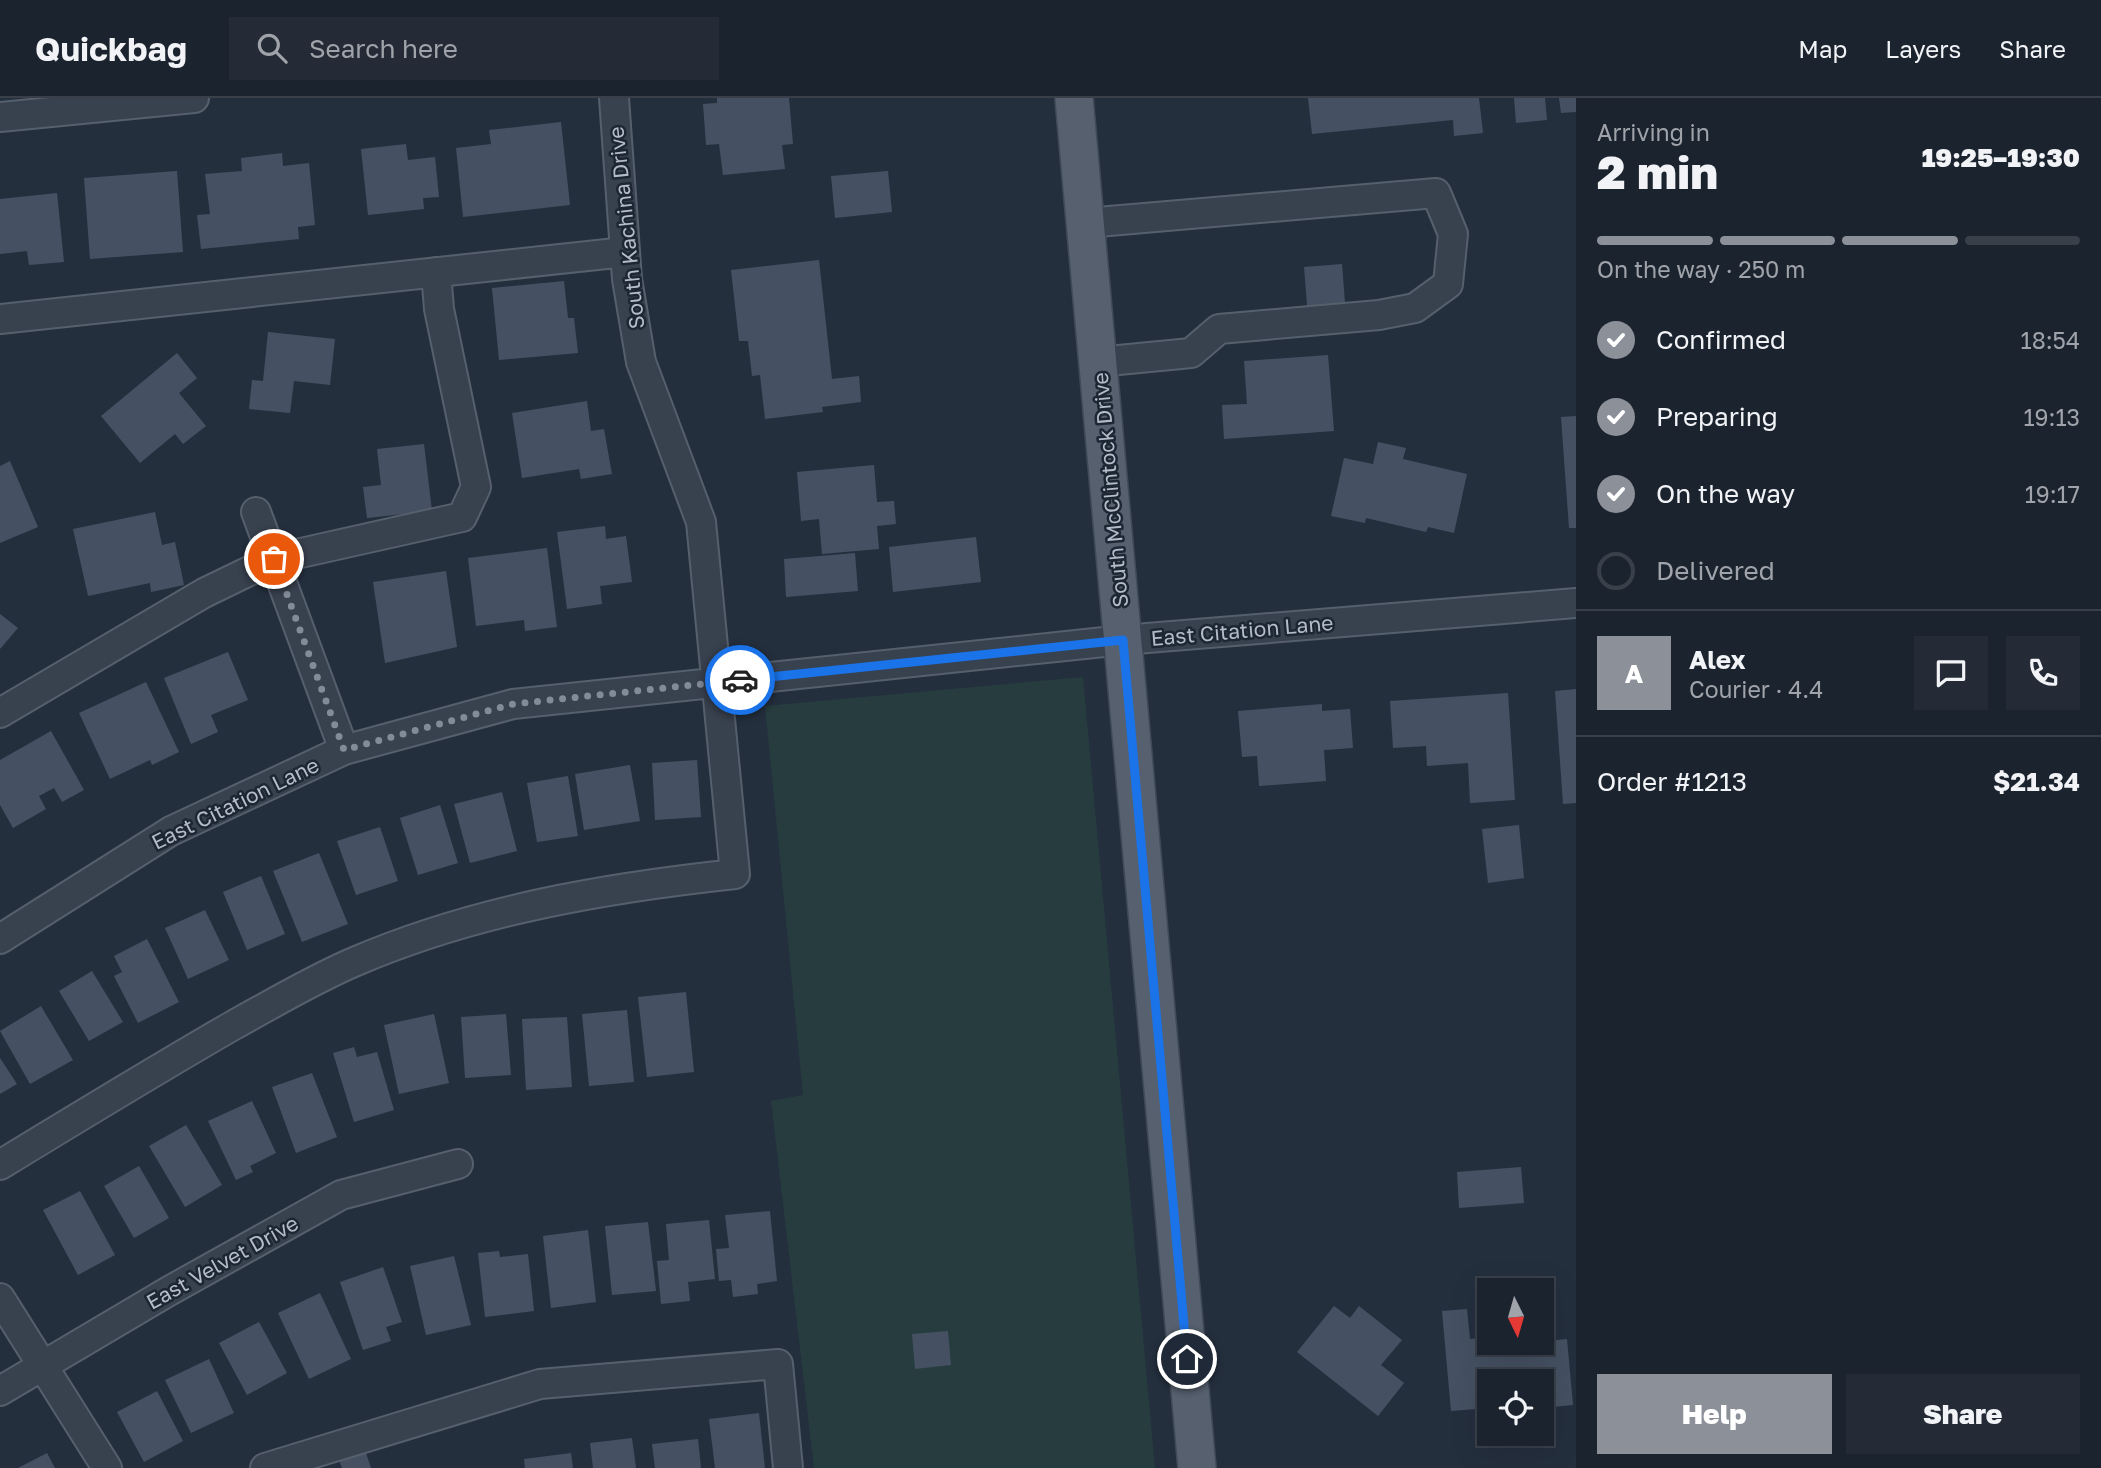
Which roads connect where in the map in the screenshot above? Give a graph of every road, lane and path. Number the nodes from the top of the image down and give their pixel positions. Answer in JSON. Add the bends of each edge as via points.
{"nodes":[{"id":1,"x":194,"y":98,"type":"edge"},
{"id":2,"x":614,"y":98,"type":"edge"},
{"id":3,"x":1074,"y":98,"type":"edge"},
{"id":4,"x":0,"y":117,"type":"edge"},
{"id":5,"x":1086,"y":223,"type":"junction"},
{"id":6,"x":625,"y":252,"type":"junction"},
{"id":7,"x":436,"y":272,"type":"junction"},
{"id":8,"x":0,"y":319,"type":"edge"},
{"id":9,"x":1098,"y":362,"type":"junction"},
{"id":10,"x":256,"y":512,"type":"dead end"},
{"id":11,"x":274,"y":559,"type":"junction"},
{"id":12,"x":1576,"y":603,"type":"edge"},
{"id":13,"x":1123,"y":640,"type":"junction"},
{"id":14,"x":718,"y":682,"type":"junction"},
{"id":15,"x":0,"y":713,"type":"edge"},
{"id":16,"x":344,"y":750,"type":"junction"},
{"id":17,"x":0,"y":939,"type":"edge"},
{"id":18,"x":457,"y":1164,"type":"dead end"},
{"id":19,"x":0,"y":1165,"type":"edge"},
{"id":20,"x":0,"y":1298,"type":"edge"},
{"id":21,"x":42,"y":1365,"type":"junction"},
{"id":22,"x":0,"y":1391,"type":"edge"},
{"id":23,"x":107,"y":1468,"type":"edge"},
{"id":24,"x":265,"y":1468,"type":"edge"},
{"id":25,"x":788,"y":1468,"type":"edge"},
{"id":26,"x":1197,"y":1468,"type":"edge"}],
"edges":[{"from":1,"to":4,"type":"street"},
{"from":2,"to":6,"type":"street","name":"South Kachina Drive"},
{"from":3,"to":5,"type":"main road","name":"South McClintock Drive"},
{"from":5,"to":9,"type":"main road","name":"South McClintock Drive"},
{"from":5,"to":9,"type":"street","via":[[1436,193],[1453,234],[1448,284],[1415,308],[1219,329],[1191,353]]},
{"from":6,"to":7,"type":"street"},
{"from":6,"to":14,"type":"street","name":"South Kachina Drive","via":[[641,362],[701,522]]},
{"from":7,"to":8,"type":"street"},
{"from":7,"to":11,"type":"street","via":[[439,309],[476,487],[462,517]]},
{"from":9,"to":13,"type":"main road","name":"South McClintock Drive"},
{"from":10,"to":11,"type":"street"},
{"from":11,"to":15,"type":"street","via":[[204,593]]},
{"from":11,"to":16,"type":"street"},
{"from":12,"to":13,"type":"street","name":"East Citation Lane"},
{"from":13,"to":14,"type":"street","name":"East Citation Lane"},
{"from":13,"to":26,"type":"main road","name":"South McClintock Drive"},
{"from":14,"to":16,"type":"street","name":"East Citation Lane","via":[[513,704]]},
{"from":14,"to":19,"type":"street","name":"South Kachina Drive","via":[[735,874],[553,900],[452,927],[354,962],[157,1069]]},
{"from":16,"to":17,"type":"street","name":"East Citation Lane","via":[[171,831]]},
{"from":18,"to":21,"type":"street","name":"East Velvet Drive","via":[[341,1195]]},
{"from":20,"to":21,"type":"street"},
{"from":21,"to":22,"type":"street","name":"East Velvet Drive"},
{"from":21,"to":23,"type":"street"},
{"from":24,"to":25,"type":"street","via":[[540,1384],[778,1364]]}]}
